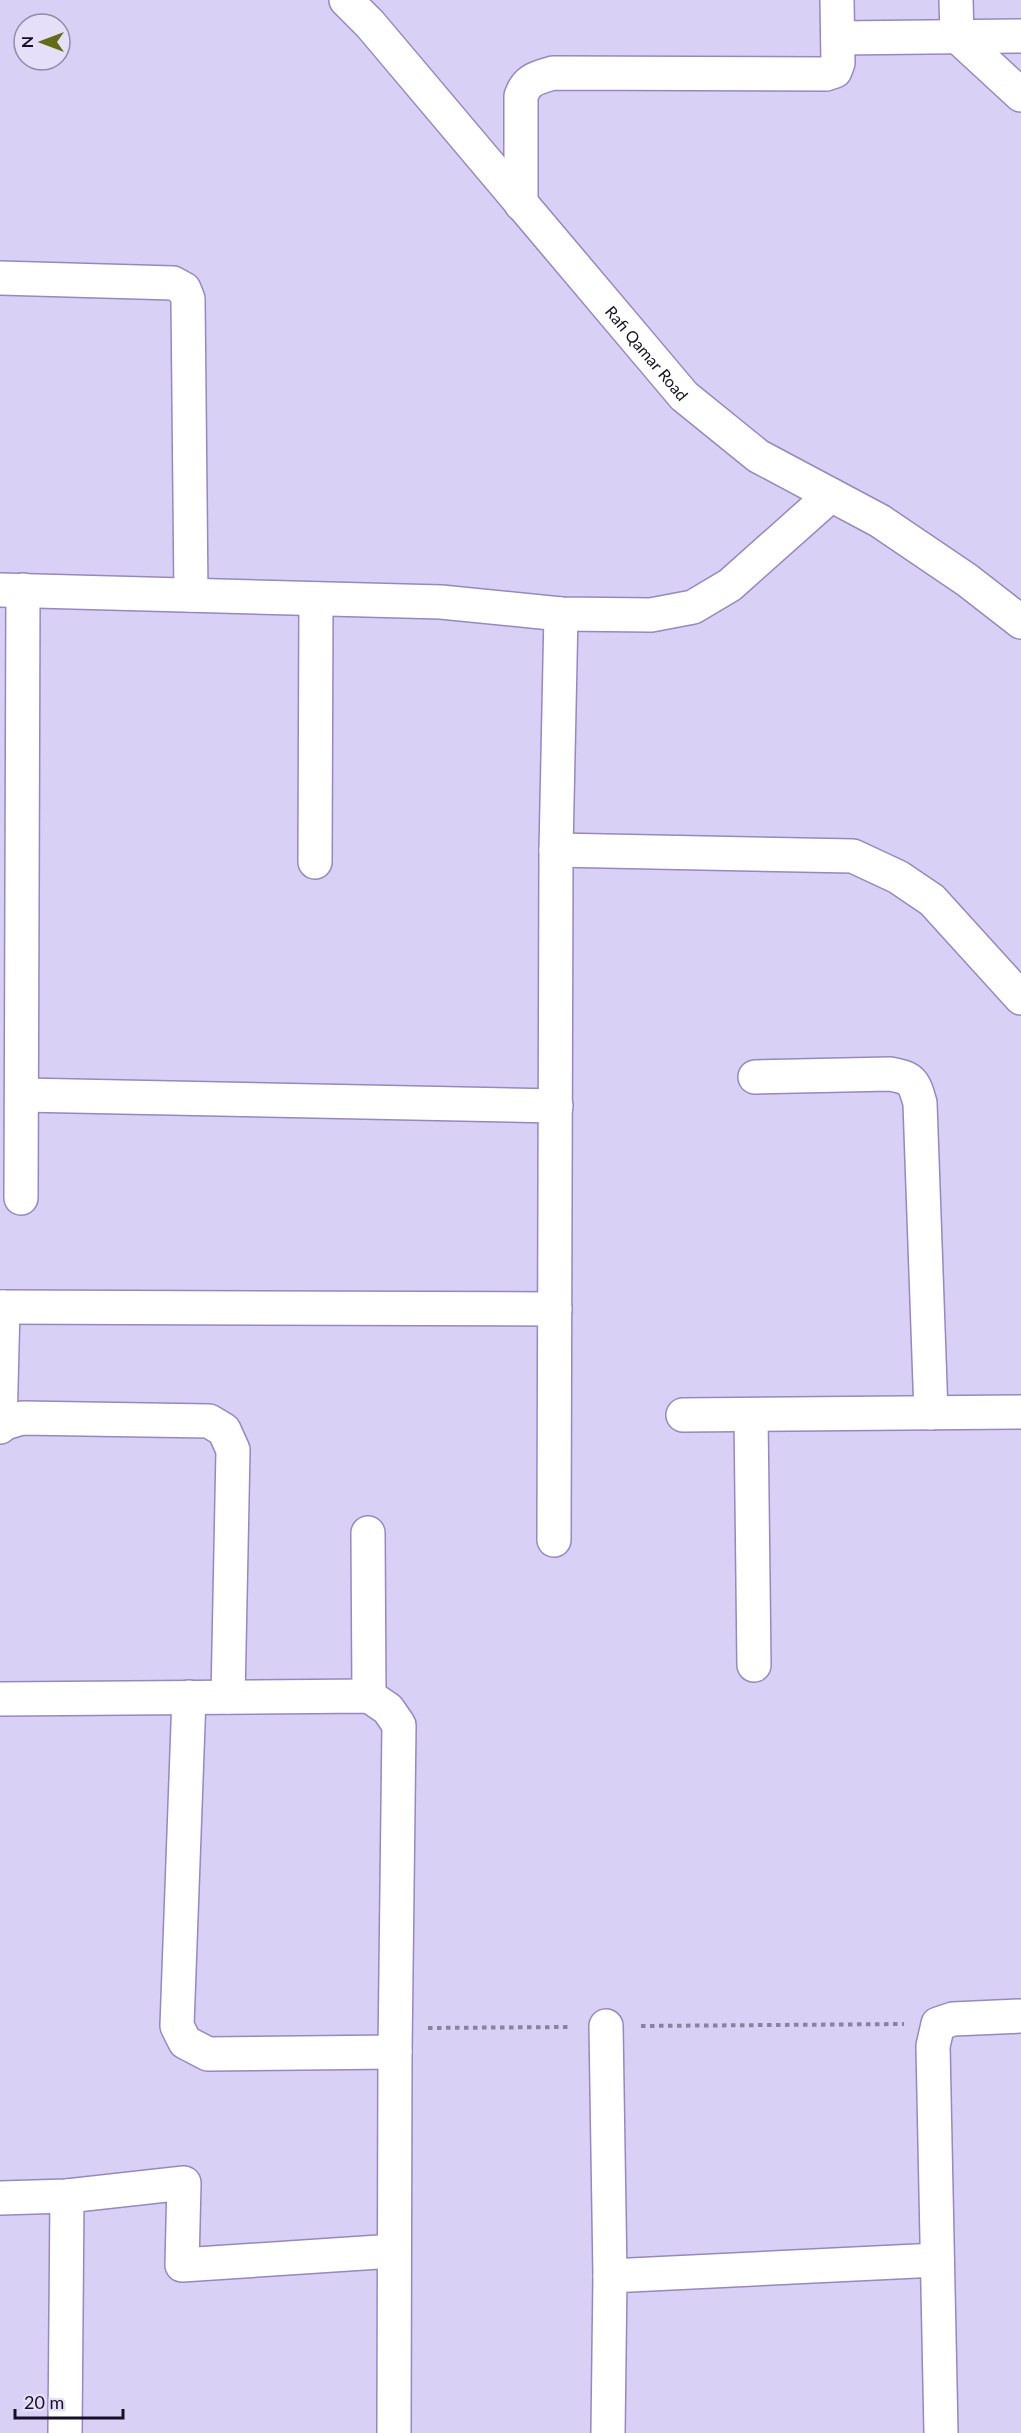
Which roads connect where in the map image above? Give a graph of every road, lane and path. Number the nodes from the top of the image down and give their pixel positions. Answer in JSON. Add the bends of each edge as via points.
{"nodes":[{"id":1,"x":346,"y":0,"type":"edge"},
{"id":2,"x":837,"y":0,"type":"edge"},
{"id":3,"x":956,"y":0,"type":"edge"},
{"id":4,"x":957,"y":36,"type":"junction"},
{"id":5,"x":1021,"y":36,"type":"edge"},
{"id":6,"x":838,"y":38,"type":"junction"},
{"id":7,"x":1021,"y":94,"type":"edge"},
{"id":8,"x":521,"y":204,"type":"junction"},
{"id":9,"x":0,"y":278,"type":"edge"},
{"id":10,"x":831,"y":495,"type":"junction"},
{"id":11,"x":11,"y":590,"type":"edge"},
{"id":12,"x":191,"y":595,"type":"junction"},
{"id":13,"x":316,"y":598,"type":"junction"},
{"id":14,"x":561,"y":614,"type":"junction"},
{"id":15,"x":1021,"y":622,"type":"edge"},
{"id":16,"x":556,"y":850,"type":"junction"},
{"id":17,"x":315,"y":862,"type":"dead end"},
{"id":18,"x":1021,"y":998,"type":"edge"},
{"id":19,"x":755,"y":1077,"type":"dead end"},
{"id":20,"x":22,"y":1095,"type":"junction"},
{"id":21,"x":555,"y":1106,"type":"junction"},
{"id":22,"x":21,"y":1198,"type":"dead end"},
{"id":23,"x":1,"y":1307,"type":"edge"},
{"id":24,"x":555,"y":1309,"type":"junction"},
{"id":25,"x":1021,"y":1412,"type":"edge"},
{"id":26,"x":931,"y":1413,"type":"junction"},
{"id":27,"x":683,"y":1415,"type":"dead end"},
{"id":28,"x":751,"y":1415,"type":"junction"},
{"id":29,"x":1,"y":1425,"type":"edge"},
{"id":30,"x":368,"y":1533,"type":"dead end"},
{"id":31,"x":554,"y":1540,"type":"dead end"},
{"id":32,"x":754,"y":1665,"type":"dead end"},
{"id":33,"x":369,"y":1696,"type":"junction"},
{"id":34,"x":189,"y":1697,"type":"junction"},
{"id":35,"x":228,"y":1697,"type":"junction"},
{"id":36,"x":0,"y":1699,"type":"edge"},
{"id":37,"x":1021,"y":2016,"type":"edge"},
{"id":38,"x":938,"y":2024,"type":"junction"},
{"id":39,"x":606,"y":2026,"type":"junction"},
{"id":40,"x":395,"y":2040,"type":"junction"},
{"id":41,"x":67,"y":2196,"type":"junction"},
{"id":42,"x":0,"y":2198,"type":"edge"},
{"id":43,"x":394,"y":2251,"type":"junction"},
{"id":44,"x":937,"y":2260,"type":"junction"},
{"id":45,"x":610,"y":2276,"type":"junction"},
{"id":46,"x":65,"y":2433,"type":"edge"},
{"id":47,"x":394,"y":2433,"type":"edge"},
{"id":48,"x":608,"y":2433,"type":"edge"},
{"id":49,"x":940,"y":2433,"type":"edge"}],
"edges":[{"from":1,"to":8,"type":"street","name":"Rafi Qamar Road"},
{"from":2,"to":6,"type":"street"},
{"from":3,"to":4,"type":"street"},
{"from":4,"to":5,"type":"street"},
{"from":4,"to":6,"type":"street"},
{"from":4,"to":7,"type":"street"},
{"from":6,"to":8,"type":"street","via":[[838,63],[835,71],[826,74],[553,73],[535,78],[525,86],[522,96]]},
{"from":8,"to":10,"type":"street","name":"Rafi Qamar Road","via":[[684,396],[758,456]]},
{"from":9,"to":12,"type":"street","via":[[173,283],[184,289],[188,299]]},
{"from":10,"to":14,"type":"street","via":[[730,585],[693,607],[651,615]]},
{"from":10,"to":15,"type":"street","name":"Rafi Qamar Road","via":[[880,521]]},
{"from":11,"to":12,"type":"street"},
{"from":11,"to":20,"type":"street"},
{"from":12,"to":13,"type":"street"},
{"from":13,"to":14,"type":"street","via":[[441,602]]},
{"from":13,"to":17,"type":"street"},
{"from":14,"to":16,"type":"street"},
{"from":16,"to":18,"type":"street","via":[[853,856],[898,877],[932,900]]},
{"from":16,"to":21,"type":"street"},
{"from":19,"to":26,"type":"street","via":[[890,1074],[907,1077],[915,1085],[920,1103]]},
{"from":20,"to":21,"type":"street"},
{"from":20,"to":22,"type":"street"},
{"from":21,"to":24,"type":"street"},
{"from":23,"to":24,"type":"street"},
{"from":23,"to":29,"type":"street"},
{"from":24,"to":31,"type":"street"},
{"from":25,"to":26,"type":"street"},
{"from":26,"to":28,"type":"street"},
{"from":27,"to":28,"type":"street"},
{"from":28,"to":32,"type":"street"},
{"from":29,"to":35,"type":"street","via":[[22,1418],[209,1421],[224,1430],[233,1450]]},
{"from":30,"to":33,"type":"street"},
{"from":33,"to":35,"type":"street"},
{"from":33,"to":40,"type":"street","via":[[388,1709],[399,1725]]},
{"from":34,"to":35,"type":"street"},
{"from":34,"to":36,"type":"street"},
{"from":34,"to":40,"type":"street","via":[[177,2026],[185,2042],[208,2054]]},
{"from":37,"to":38,"type":"street","via":[[953,2019]]},
{"from":38,"to":39,"type":"path"},
{"from":38,"to":44,"type":"street","via":[[933,2046]]},
{"from":39,"to":40,"type":"path"},
{"from":39,"to":45,"type":"street"},
{"from":40,"to":43,"type":"street"},
{"from":41,"to":42,"type":"street"},
{"from":41,"to":43,"type":"street","via":[[184,2183],[182,2265]]},
{"from":41,"to":46,"type":"street"},
{"from":43,"to":47,"type":"street"},
{"from":44,"to":45,"type":"street"},
{"from":44,"to":49,"type":"street"},
{"from":45,"to":48,"type":"street"}]}
